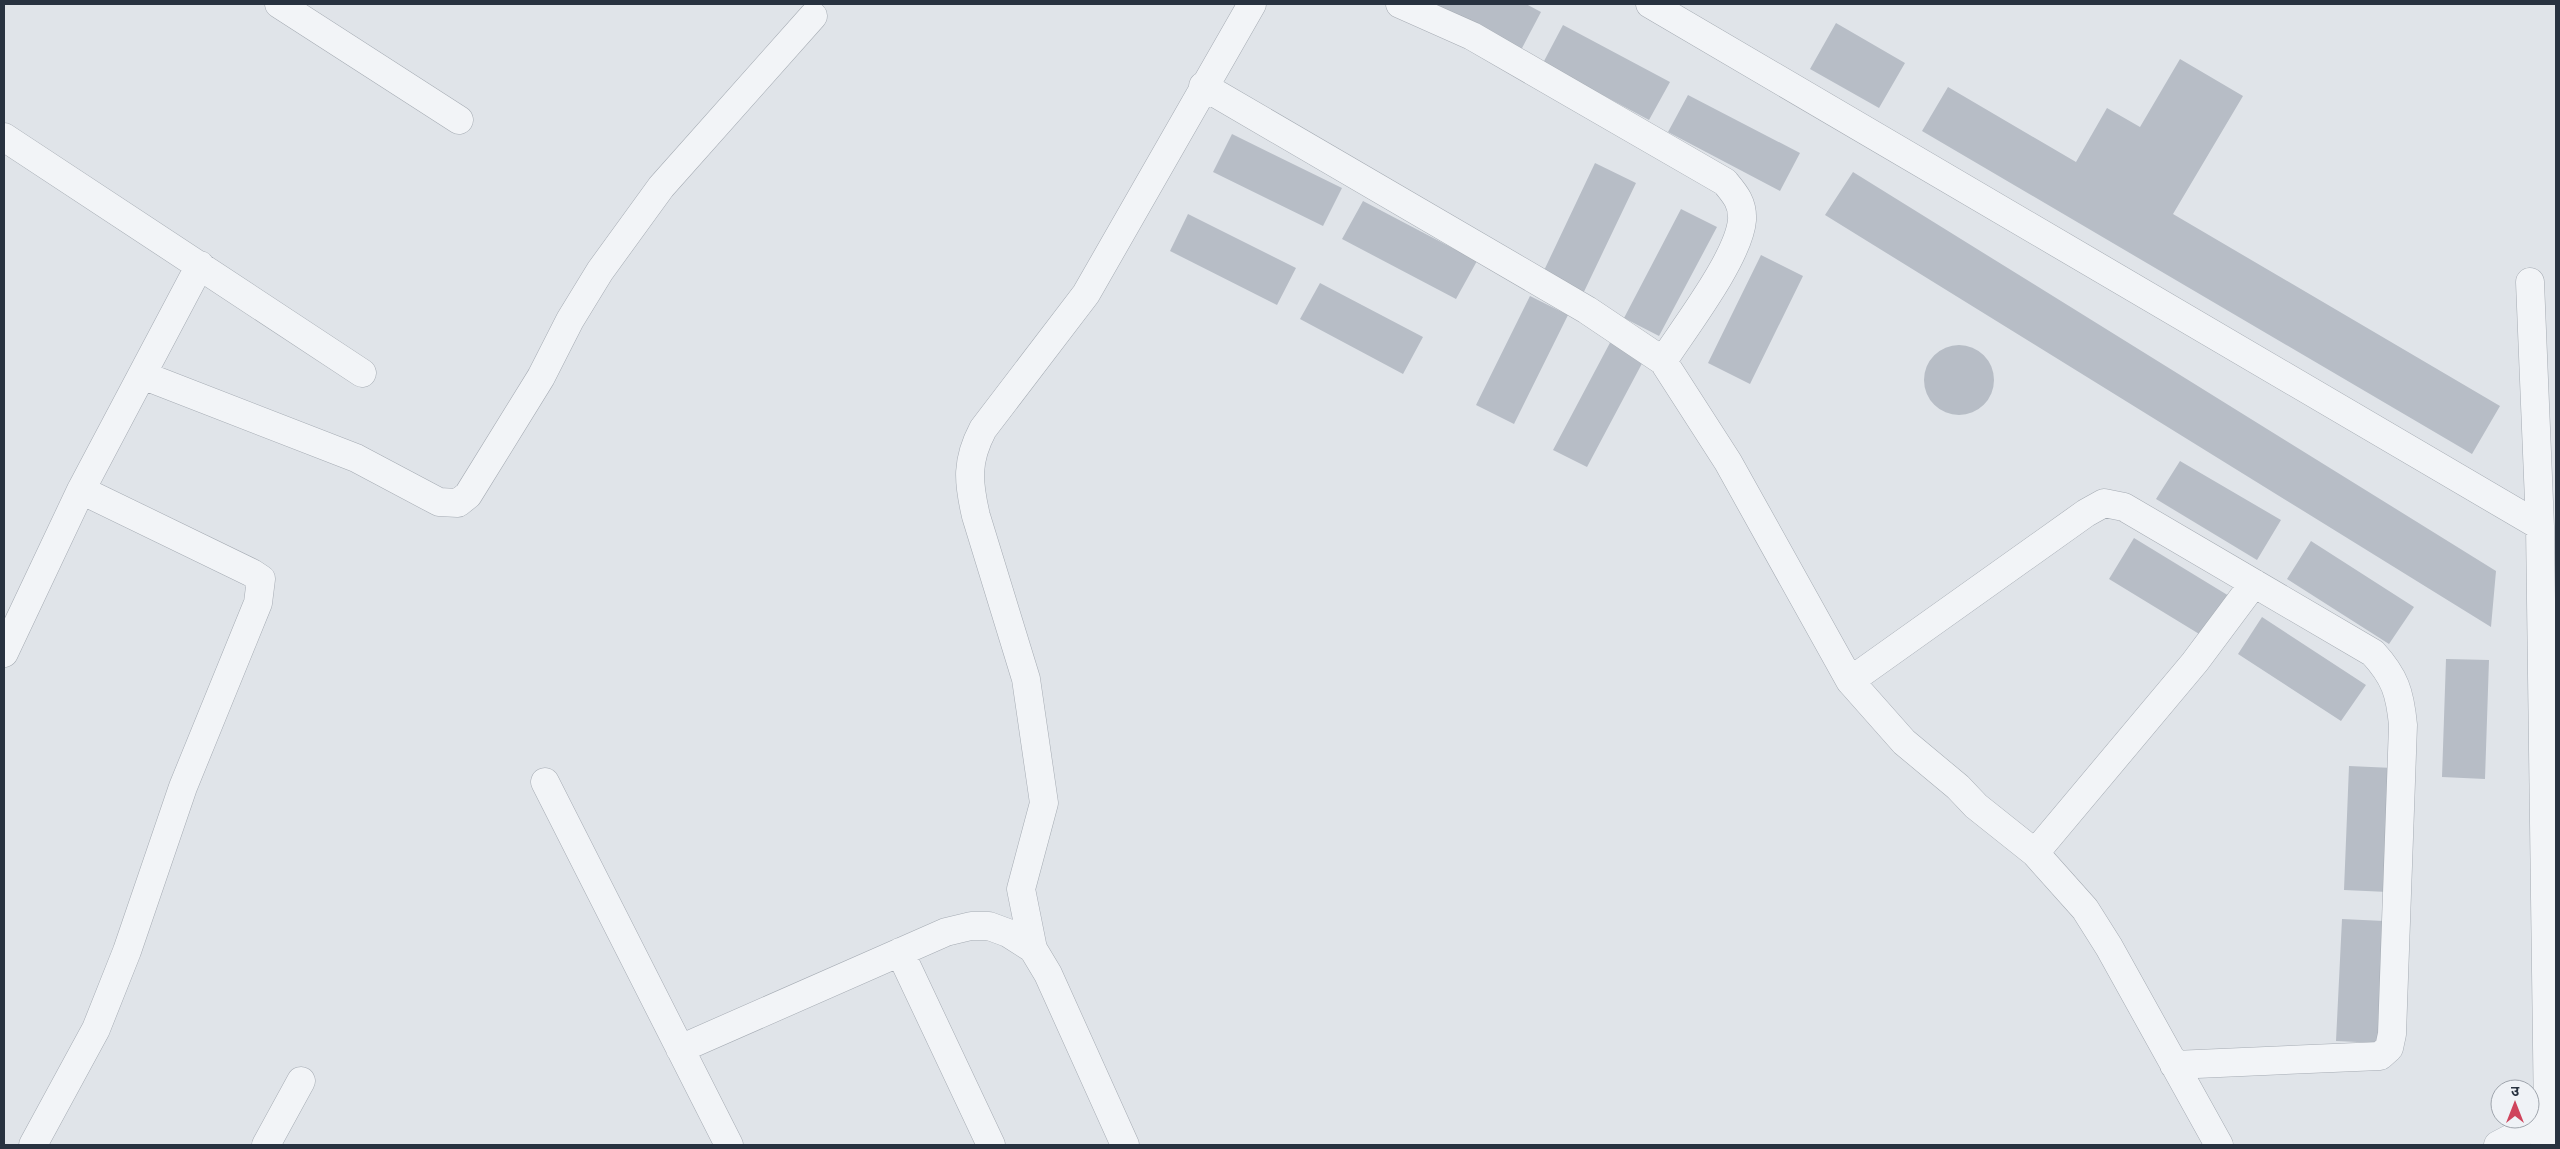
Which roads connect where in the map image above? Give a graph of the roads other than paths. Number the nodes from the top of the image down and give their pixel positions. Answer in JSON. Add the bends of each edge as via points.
{"nodes":[{"id":1,"x":279,"y":4,"type":"edge"},
{"id":2,"x":1252,"y":4,"type":"edge"},
{"id":3,"x":1400,"y":4,"type":"edge"},
{"id":4,"x":1651,"y":4,"type":"edge"},
{"id":5,"x":813,"y":16,"type":"dead end"},
{"id":6,"x":1203,"y":86,"type":"junction"},
{"id":7,"x":459,"y":120,"type":"dead end"},
{"id":8,"x":4,"y":136,"type":"edge"},
{"id":9,"x":200,"y":265,"type":"junction"},
{"id":10,"x":2530,"y":282,"type":"dead end"},
{"id":11,"x":1663,"y":361,"type":"junction"},
{"id":12,"x":362,"y":373,"type":"dead end"},
{"id":13,"x":142,"y":375,"type":"junction"},
{"id":14,"x":81,"y":490,"type":"junction"},
{"id":15,"x":2540,"y":526,"type":"junction"},
{"id":16,"x":2254,"y":583,"type":"junction"},
{"id":17,"x":4,"y":653,"type":"edge"},
{"id":18,"x":1850,"y":681,"type":"junction"},
{"id":19,"x":545,"y":782,"type":"dead end"},
{"id":20,"x":2035,"y":853,"type":"junction"},
{"id":21,"x":1033,"y":949,"type":"junction"},
{"id":22,"x":900,"y":952,"type":"junction"},
{"id":23,"x":680,"y":1049,"type":"junction"},
{"id":24,"x":2174,"y":1065,"type":"junction"},
{"id":25,"x":301,"y":1081,"type":"dead end"},
{"id":26,"x":2550,"y":1138,"type":"edge"},
{"id":27,"x":33,"y":1145,"type":"edge"},
{"id":28,"x":266,"y":1145,"type":"edge"},
{"id":29,"x":729,"y":1145,"type":"edge"},
{"id":30,"x":991,"y":1145,"type":"edge"},
{"id":31,"x":1125,"y":1145,"type":"edge"},
{"id":32,"x":2219,"y":1145,"type":"edge"},
{"id":33,"x":2498,"y":1145,"type":"edge"}],
"edges":[{"from":1,"to":7,"type":"street"},
{"from":2,"to":6,"type":"street"},
{"from":3,"to":11,"type":"street","via":[[1472,36],[1725,182],[1739,198],[1742,219],[1732,254]]},
{"from":4,"to":15,"type":"street"},
{"from":5,"to":13,"type":"street","via":[[661,187],[620,243],[570,320],[541,377],[468,495],[458,503],[439,502],[356,458]]},
{"from":6,"to":11,"type":"street","via":[[1586,310]]},
{"from":6,"to":21,"type":"street","via":[[1086,294],[983,429],[969,465],[976,516],[1026,679],[1044,803],[1021,889]]},
{"from":8,"to":9,"type":"street"},
{"from":9,"to":12,"type":"street"},
{"from":9,"to":13,"type":"street"},
{"from":10,"to":15,"type":"street"},
{"from":11,"to":18,"type":"street","via":[[1728,462]]},
{"from":13,"to":14,"type":"street"},
{"from":14,"to":17,"type":"street"},
{"from":14,"to":27,"type":"street","via":[[252,573],[261,579],[261,589],[183,787],[96,1029]]},
{"from":15,"to":26,"type":"street"},
{"from":16,"to":18,"type":"street","via":[[2124,507],[2104,503]]},
{"from":16,"to":20,"type":"street","via":[[2195,662]]},
{"from":16,"to":24,"type":"street","via":[[2373,653],[2390,672],[2401,698],[2403,725],[2392,1034],[2388,1048],[2380,1056]]},
{"from":18,"to":20,"type":"street","via":[[1904,742]]},
{"from":19,"to":23,"type":"street"},
{"from":20,"to":24,"type":"street","via":[[2085,909]]},
{"from":21,"to":22,"type":"street","via":[[1008,933],[989,926],[970,926],[946,932]]},
{"from":21,"to":31,"type":"street","via":[[1048,974]]},
{"from":22,"to":23,"type":"street"},
{"from":22,"to":30,"type":"street"},
{"from":23,"to":29,"type":"street"},
{"from":24,"to":32,"type":"street"},
{"from":25,"to":28,"type":"street"},
{"from":26,"to":33,"type":"street"}]}
